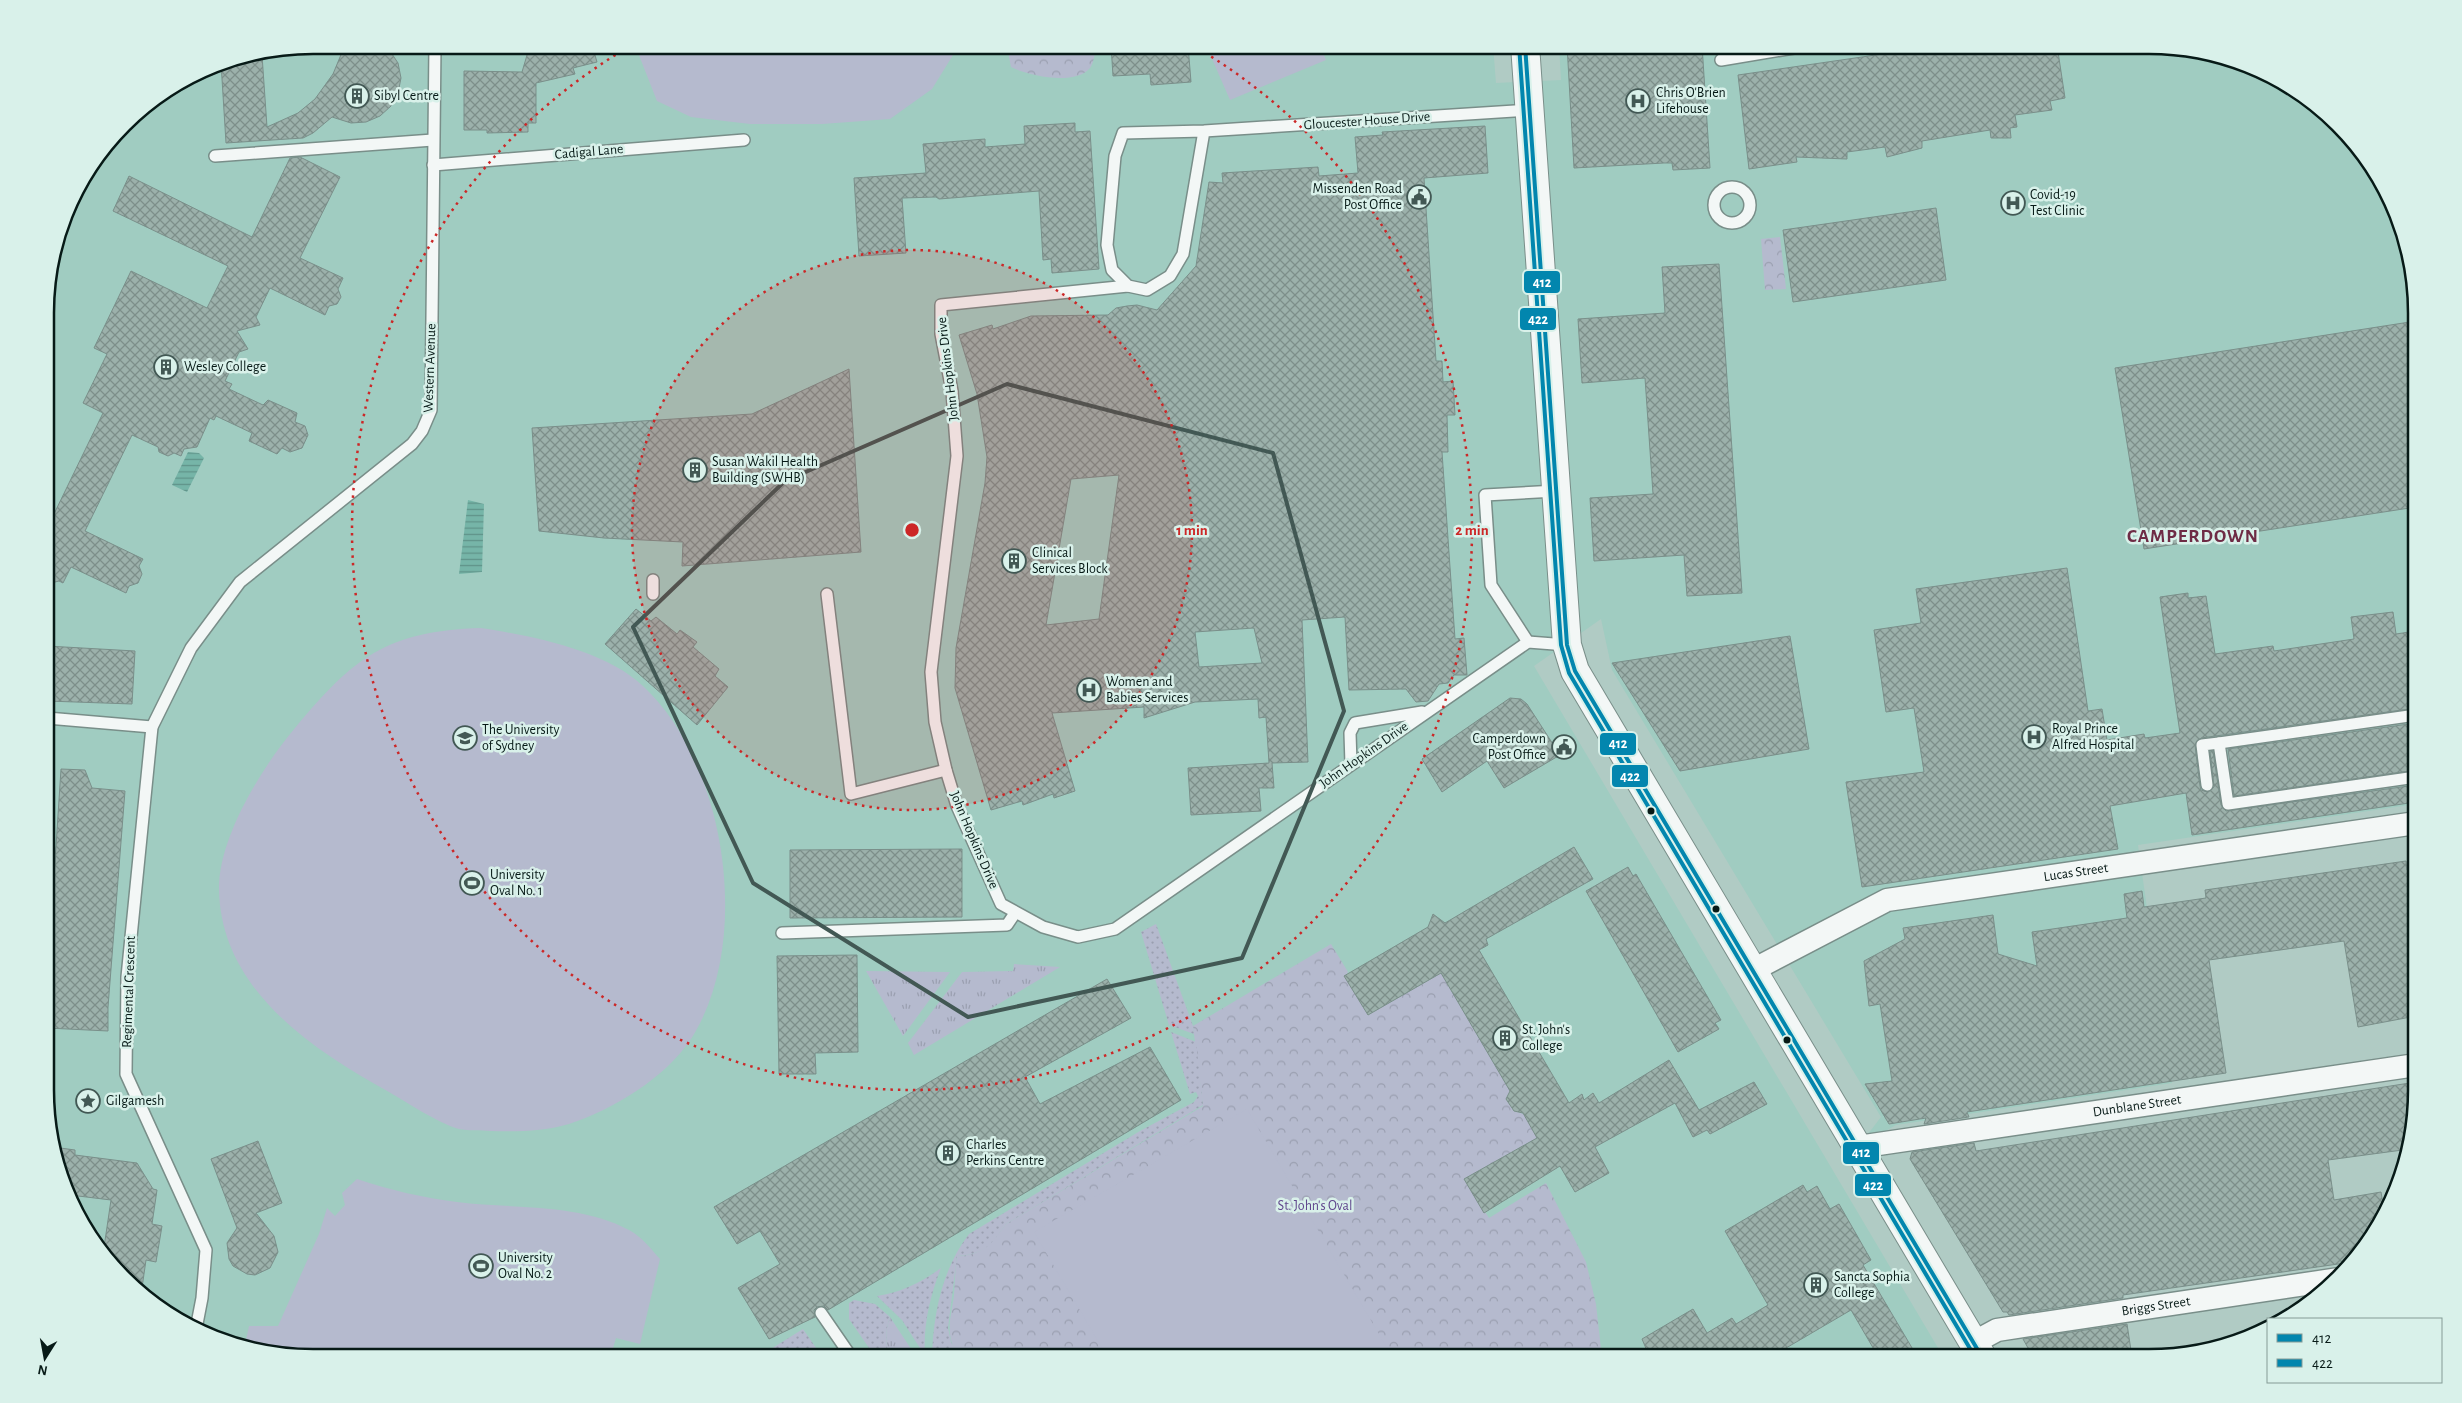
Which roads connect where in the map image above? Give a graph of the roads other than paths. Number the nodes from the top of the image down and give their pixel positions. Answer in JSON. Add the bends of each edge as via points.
{"nodes":[{"id":1,"x":434,"y":54,"type":"edge"},
{"id":2,"x":1526,"y":54,"type":"edge"},
{"id":3,"x":1757,"y":54,"type":"edge"},
{"id":4,"x":1720,"y":60,"type":"dead end"},
{"id":5,"x":1530,"y":110,"type":"junction"},
{"id":6,"x":1204,"y":131,"type":"junction"},
{"id":7,"x":433,"y":140,"type":"junction"},
{"id":8,"x":744,"y":140,"type":"dead end"},
{"id":9,"x":215,"y":156,"type":"dead end"},
{"id":10,"x":433,"y":165,"type":"junction"},
{"id":11,"x":1128,"y":286,"type":"junction"},
{"id":12,"x":1556,"y":491,"type":"junction"},
{"id":13,"x":653,"y":580,"type":"dead end"},
{"id":14,"x":653,"y":594,"type":"dead end"},
{"id":15,"x":828,"y":594,"type":"dead end"},
{"id":16,"x":1528,"y":642,"type":"junction"},
{"id":17,"x":1567,"y":644,"type":"junction"},
{"id":18,"x":191,"y":648,"type":"joint"},
{"id":19,"x":1427,"y":711,"type":"junction"},
{"id":20,"x":2408,"y":716,"type":"edge"},
{"id":21,"x":54,"y":719,"type":"edge"},
{"id":22,"x":152,"y":727,"type":"junction"},
{"id":23,"x":2219,"y":743,"type":"junction"},
{"id":24,"x":1351,"y":764,"type":"junction"},
{"id":25,"x":946,"y":770,"type":"junction"},
{"id":26,"x":2408,"y":778,"type":"edge"},
{"id":27,"x":2207,"y":785,"type":"dead end"},
{"id":28,"x":2408,"y":824,"type":"edge"},
{"id":29,"x":1015,"y":913,"type":"junction"},
{"id":30,"x":782,"y":933,"type":"dead end"},
{"id":31,"x":1753,"y":970,"type":"junction"},
{"id":32,"x":2408,"y":1066,"type":"edge"},
{"id":33,"x":1858,"y":1147,"type":"junction"},
{"id":34,"x":2324,"y":1281,"type":"edge"},
{"id":35,"x":821,"y":1313,"type":"dead end"},
{"id":36,"x":197,"y":1323,"type":"edge"},
{"id":37,"x":846,"y":1349,"type":"edge"},
{"id":38,"x":1977,"y":1349,"type":"edge"},
{"id":39,"x":1979,"y":1349,"type":"edge"}],
"edges":[{"from":1,"to":7,"type":"lane","name":"Western Avenue"},
{"from":2,"to":5,"type":"street"},
{"from":3,"to":4,"type":"lane"},
{"from":5,"to":6,"type":"lane","name":"Gloucester House Drive"},
{"from":5,"to":12,"type":"street"},
{"from":6,"to":11,"type":"lane","via":[[1183,254],[1170,276],[1147,290]]},
{"from":6,"to":11,"type":"lane","name":"Gloucester House Drive","via":[[1123,133],[1115,156],[1107,245],[1112,270]]},
{"from":7,"to":9,"type":"lane"},
{"from":7,"to":10,"type":"lane","name":"Western Avenue"},
{"from":8,"to":10,"type":"lane","name":"Cadigal Lane"},
{"from":10,"to":18,"type":"lane","name":"Western Avenue","via":[[431,404],[428,420],[412,444],[240,582]]},
{"from":11,"to":25,"type":"lane","name":"John Hopkins Drive","via":[[941,305],[941,334],[952,391],[957,456],[931,672],[935,722]]},
{"from":12,"to":16,"type":"lane","via":[[1485,495],[1491,585]]},
{"from":12,"to":17,"type":"street"},
{"from":13,"to":14,"type":"lane"},
{"from":15,"to":25,"type":"lane","via":[[851,794]]},
{"from":16,"to":17,"type":"lane"},
{"from":16,"to":19,"type":"lane","name":"John Hopkins Drive"},
{"from":17,"to":31,"type":"street","via":[[1575,671]]},
{"from":18,"to":22,"type":"lane","name":"Regimental Crescent"},
{"from":19,"to":24,"type":"lane","name":"John Hopkins Drive"},
{"from":19,"to":24,"type":"lane","via":[[1356,722],[1350,733]]},
{"from":20,"to":23,"type":"lane"},
{"from":21,"to":22,"type":"lane"},
{"from":22,"to":36,"type":"lane","name":"Regimental Crescent","via":[[126,977],[126,1074],[206,1250]]},
{"from":23,"to":26,"type":"lane","via":[[2228,804]]},
{"from":23,"to":27,"type":"lane","via":[[2202,745]]},
{"from":24,"to":29,"type":"lane","name":"John Hopkins Drive","via":[[1115,929],[1078,937]]},
{"from":25,"to":29,"type":"lane","name":"John Hopkins Drive","via":[[958,806],[1001,904]]},
{"from":28,"to":31,"type":"street","name":"Lucas Street","via":[[1888,900]]},
{"from":29,"to":30,"type":"lane","via":[[1007,925]]},
{"from":31,"to":33,"type":"street"},
{"from":32,"to":33,"type":"street","name":"Dunblane Street"},
{"from":33,"to":38,"type":"street"},
{"from":34,"to":39,"type":"street","name":"Briggs Street","via":[[1998,1330]]},
{"from":35,"to":37,"type":"lane"}]}
